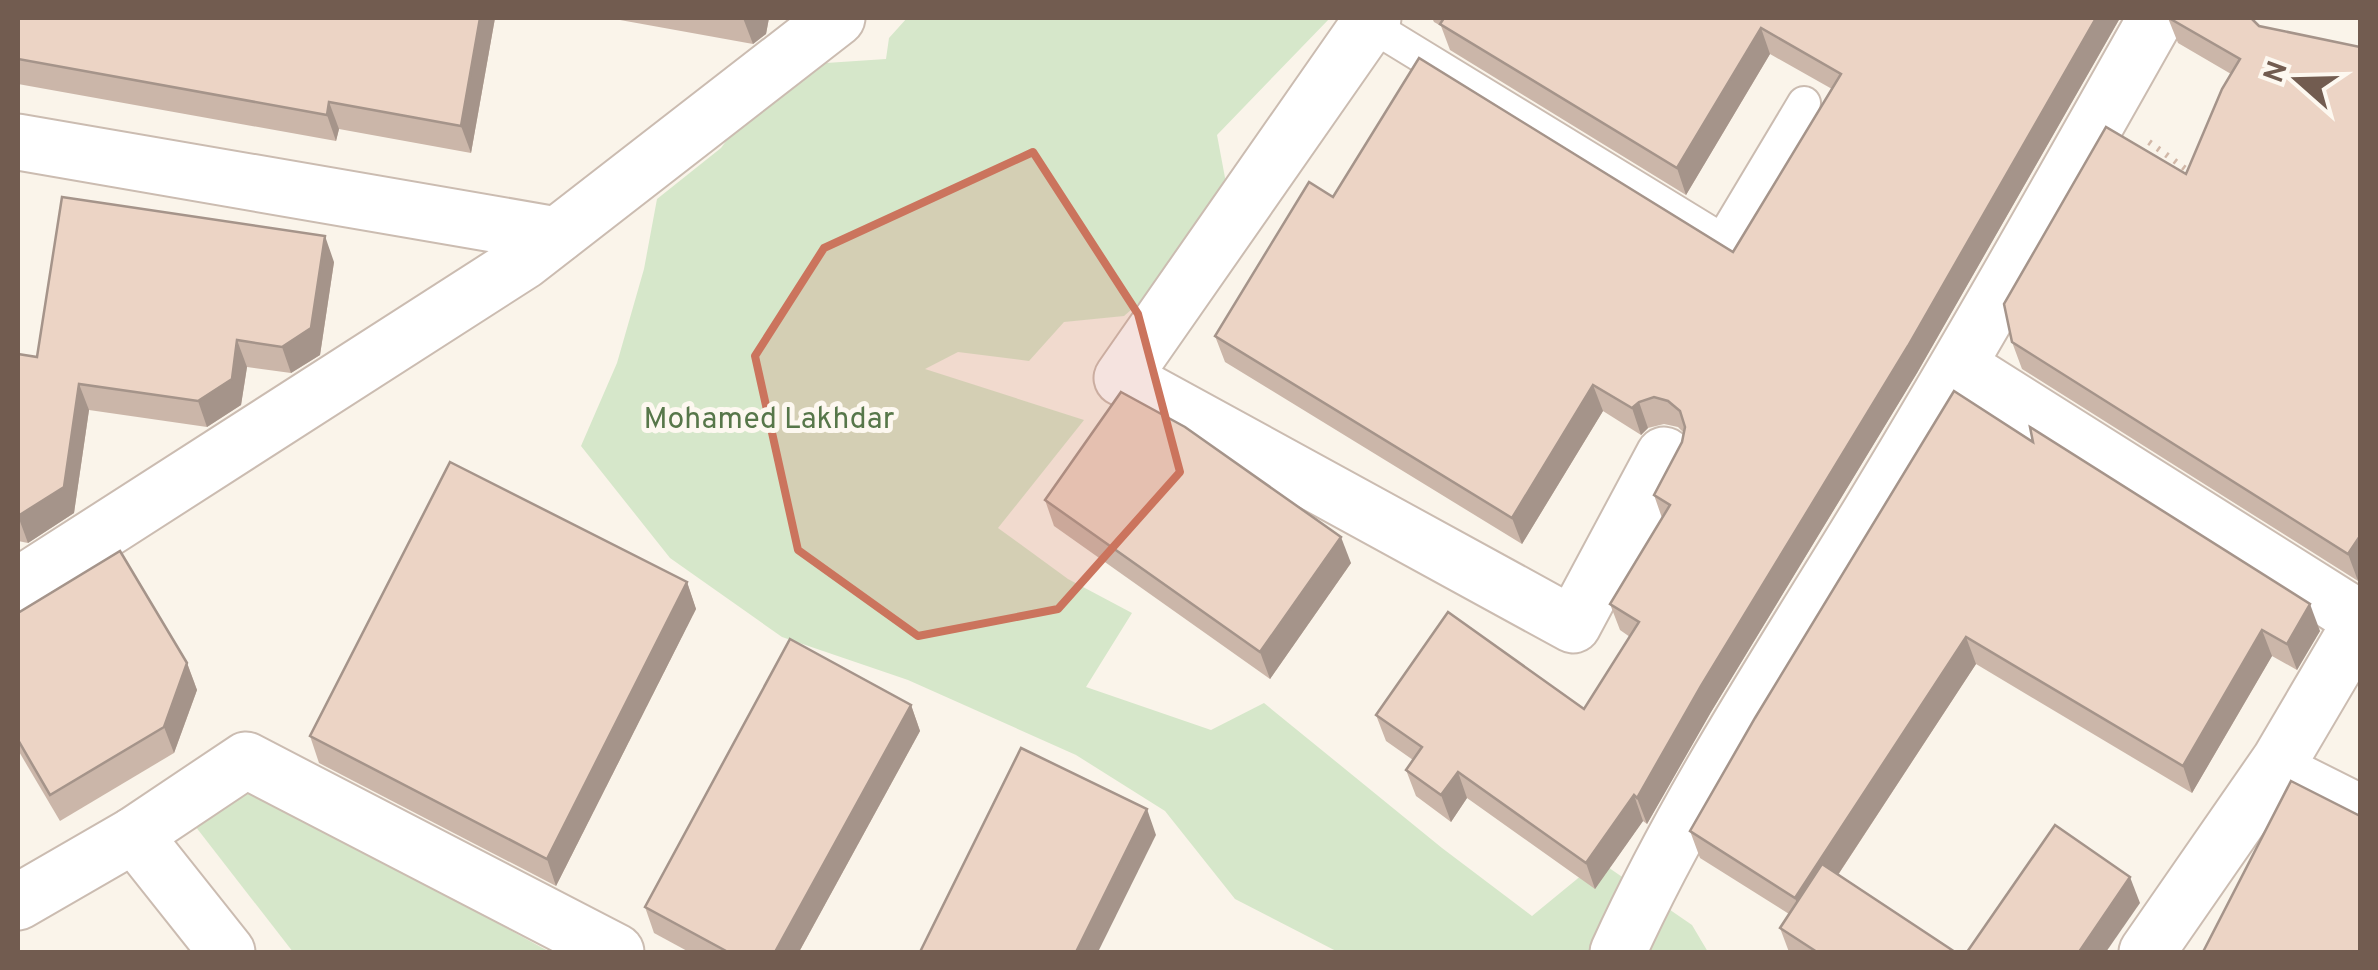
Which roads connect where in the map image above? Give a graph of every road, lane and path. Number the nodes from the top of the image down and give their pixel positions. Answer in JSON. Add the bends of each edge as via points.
{"nodes":[{"id":1,"x":837,"y":18,"type":"edge"},
{"id":2,"x":2156,"y":18,"type":"edge"},
{"id":3,"x":1371,"y":21,"type":"edge"},
{"id":4,"x":1804,"y":103,"type":"dead end"},
{"id":5,"x":2104,"y":110,"type":"junction"},
{"id":6,"x":18,"y":142,"type":"edge"},
{"id":7,"x":2195,"y":176,"type":"edge"},
{"id":8,"x":558,"y":235,"type":"junction"},
{"id":9,"x":1959,"y":366,"type":"junction"},
{"id":10,"x":1664,"y":455,"type":"dead end"},
{"id":11,"x":18,"y":586,"type":"edge"},
{"id":12,"x":2360,"y":622,"type":"edge"},
{"id":13,"x":2280,"y":760,"type":"junction"},
{"id":14,"x":2360,"y":800,"type":"edge"},
{"id":15,"x":134,"y":836,"type":"junction"},
{"id":16,"x":18,"y":902,"type":"edge"},
{"id":17,"x":228,"y":952,"type":"edge"},
{"id":18,"x":616,"y":952,"type":"edge"},
{"id":19,"x":1618,"y":952,"type":"edge"},
{"id":20,"x":2147,"y":952,"type":"edge"}],
"edges":[{"from":1,"to":8,"type":"street"},
{"from":2,"to":5,"type":"street"},
{"from":3,"to":4,"type":"lane","via":[[1722,240]]},
{"from":3,"to":10,"type":"street","via":[[1122,378],[1572,625]]},
{"from":5,"to":7,"type":"path"},
{"from":5,"to":9,"type":"street"},
{"from":6,"to":8,"type":"street"},
{"from":8,"to":11,"type":"street"},
{"from":9,"to":12,"type":"street"},
{"from":9,"to":19,"type":"street","via":[[1736,733]]},
{"from":12,"to":13,"type":"street"},
{"from":13,"to":14,"type":"lane"},
{"from":13,"to":20,"type":"street"},
{"from":15,"to":16,"type":"street"},
{"from":15,"to":17,"type":"street"},
{"from":15,"to":18,"type":"street","via":[[246,760]]}]}
